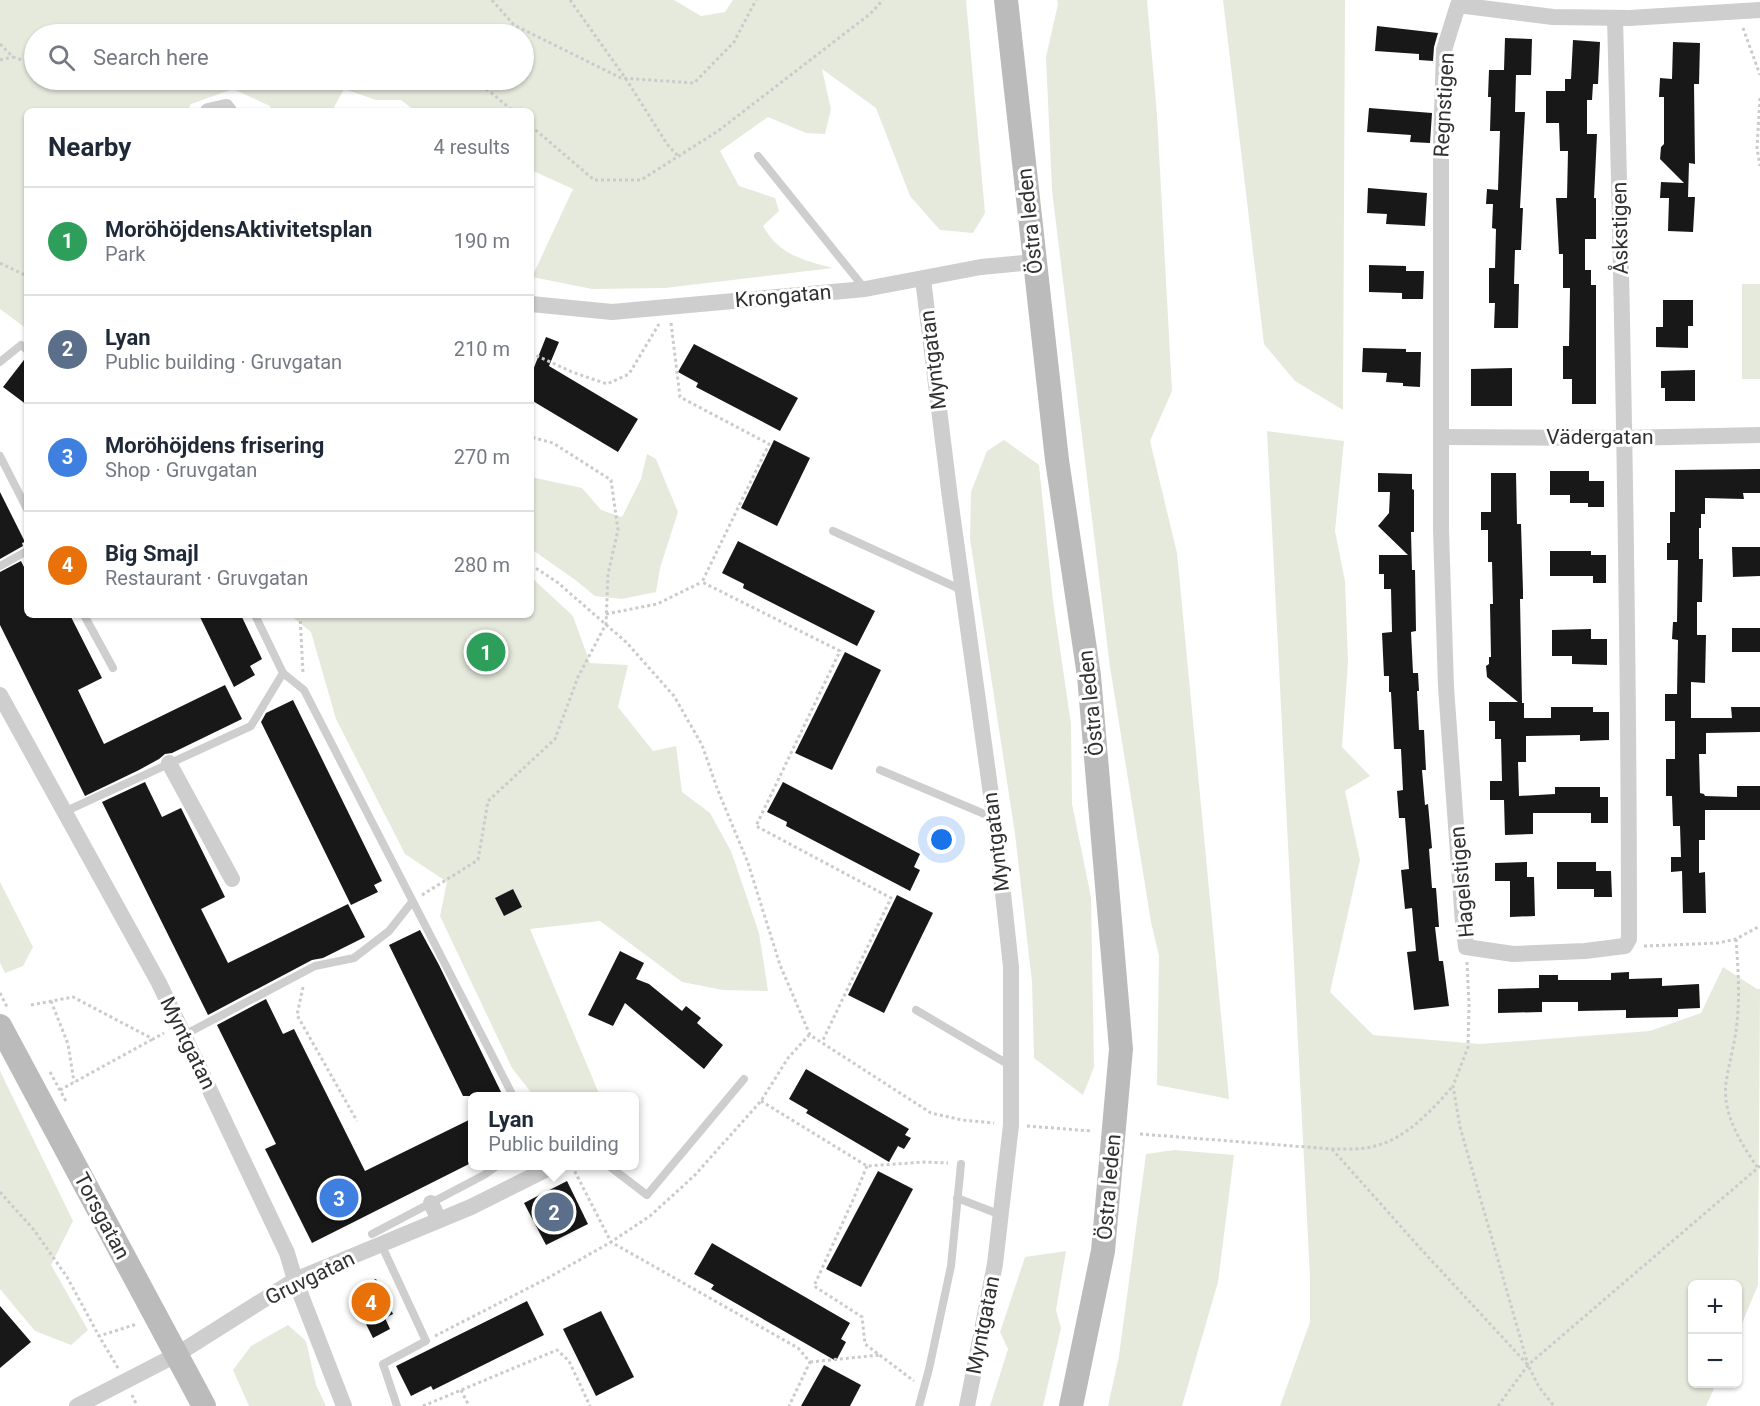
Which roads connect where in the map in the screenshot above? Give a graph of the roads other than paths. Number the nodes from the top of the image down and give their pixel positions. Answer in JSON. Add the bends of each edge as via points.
{"nodes":[{"id":1,"x":1006,"y":0,"type":"edge"},
{"id":2,"x":1760,"y":10,"type":"edge"},
{"id":3,"x":1615,"y":18,"type":"junction"},
{"id":4,"x":758,"y":156,"type":"dead end"},
{"id":5,"x":1034,"y":262,"type":"junction"},
{"id":6,"x":923,"y":279,"type":"junction"},
{"id":7,"x":865,"y":289,"type":"junction"},
{"id":8,"x":534,"y":304,"type":"edge"},
{"id":9,"x":24,"y":348,"type":"edge"},
{"id":10,"x":0,"y":362,"type":"edge"},
{"id":11,"x":1760,"y":435,"type":"edge"},
{"id":12,"x":1441,"y":437,"type":"junction"},
{"id":13,"x":1626,"y":438,"type":"junction"},
{"id":14,"x":0,"y":456,"type":"edge"},
{"id":15,"x":24,"y":503,"type":"edge"},
{"id":16,"x":833,"y":531,"type":"dead end"},
{"id":17,"x":24,"y":553,"type":"edge"},
{"id":18,"x":0,"y":566,"type":"edge"},
{"id":19,"x":962,"y":590,"type":"junction"},
{"id":20,"x":86,"y":618,"type":"edge"},
{"id":21,"x":256,"y":618,"type":"edge"},
{"id":22,"x":113,"y":668,"type":"dead end"},
{"id":23,"x":283,"y":673,"type":"junction"},
{"id":24,"x":0,"y":695,"type":"edge"},
{"id":25,"x":169,"y":763,"type":"junction"},
{"id":26,"x":880,"y":770,"type":"dead end"},
{"id":27,"x":64,"y":813,"type":"junction"},
{"id":28,"x":994,"y":818,"type":"junction"},
{"id":29,"x":232,"y":879,"type":"dead end"},
{"id":30,"x":412,"y":902,"type":"junction"},
{"id":31,"x":916,"y":1010,"type":"dead end"},
{"id":32,"x":0,"y":1026,"type":"edge"},
{"id":33,"x":182,"y":1030,"type":"junction"},
{"id":34,"x":1011,"y":1066,"type":"junction"},
{"id":35,"x":744,"y":1078,"type":"dead end"},
{"id":36,"x":511,"y":1092,"type":"edge"},
{"id":37,"x":961,"y":1164,"type":"road end"},
{"id":38,"x":490,"y":1170,"type":"edge"},
{"id":39,"x":545,"y":1170,"type":"edge"},
{"id":40,"x":614,"y":1170,"type":"edge"},
{"id":41,"x":957,"y":1198,"type":"junction"},
{"id":42,"x":431,"y":1203,"type":"junction"},
{"id":43,"x":1001,"y":1215,"type":"junction"},
{"id":44,"x":439,"y":1220,"type":"junction"},
{"id":45,"x":377,"y":1239,"type":"junction"},
{"id":46,"x":295,"y":1280,"type":"junction"},
{"id":47,"x":176,"y":1355,"type":"junction"},
{"id":48,"x":77,"y":1406,"type":"edge"},
{"id":49,"x":204,"y":1406,"type":"edge"},
{"id":50,"x":344,"y":1406,"type":"edge"},
{"id":51,"x":397,"y":1406,"type":"edge"},
{"id":52,"x":919,"y":1406,"type":"edge"},
{"id":53,"x":967,"y":1406,"type":"edge"},
{"id":54,"x":1071,"y":1406,"type":"edge"}],
"edges":[{"from":1,"to":5,"type":"street","name":"Östra leden"},
{"from":2,"to":3,"type":"street","name":"Regnstigen"},
{"from":3,"to":12,"type":"street","name":"Regnstigen","via":[[1553,17],[1458,5],[1444,50],[1439,257]]},
{"from":3,"to":13,"type":"street","name":"Åskstigen"},
{"from":4,"to":7,"type":"lane"},
{"from":5,"to":6,"type":"street","name":"Krongatan","via":[[981,267]]},
{"from":5,"to":54,"type":"street","name":"Östra leden","via":[[1057,460],[1089,676],[1121,1049],[1103,1251]]},
{"from":6,"to":7,"type":"street","name":"Krongatan"},
{"from":6,"to":19,"type":"street","name":"Myntgatan"},
{"from":7,"to":8,"type":"street","name":"Krongatan","via":[[612,312]]},
{"from":9,"to":10,"type":"lane","via":[[21,345]]},
{"from":11,"to":13,"type":"street","name":"Vädergatan"},
{"from":12,"to":13,"type":"street","name":"Vädergatan"},
{"from":12,"to":13,"type":"street","name":"Hagelstigen","via":[[1446,687],[1466,947],[1513,954],[1625,946],[1629,939]]},
{"from":14,"to":15,"type":"lane"},
{"from":16,"to":19,"type":"lane"},
{"from":17,"to":18,"type":"lane"},
{"from":19,"to":28,"type":"street","name":"Myntgatan"},
{"from":20,"to":22,"type":"lane"},
{"from":21,"to":23,"type":"lane"},
{"from":23,"to":25,"type":"lane","via":[[251,726]]},
{"from":23,"to":30,"type":"lane","via":[[304,690]]},
{"from":24,"to":27,"type":"street","name":"Myntgatan"},
{"from":25,"to":27,"type":"lane"},
{"from":25,"to":29,"type":"street"},
{"from":26,"to":28,"type":"lane"},
{"from":27,"to":33,"type":"street","name":"Myntgatan"},
{"from":28,"to":34,"type":"street","name":"Myntgatan","via":[[1011,967]]},
{"from":30,"to":33,"type":"lane","via":[[389,931],[354,958],[315,966]]},
{"from":30,"to":36,"type":"lane"},
{"from":31,"to":34,"type":"lane"},
{"from":32,"to":47,"type":"street","name":"Torsgatan"},
{"from":33,"to":46,"type":"street","name":"Myntgatan"},
{"from":34,"to":43,"type":"street","name":"Myntgatan","via":[[1011,1125]]},
{"from":35,"to":40,"type":"lane","via":[[647,1195]]},
{"from":37,"to":41,"type":"lane"},
{"from":38,"to":42,"type":"lane"},
{"from":39,"to":44,"type":"street","name":"Gruvgatan"},
{"from":41,"to":43,"type":"lane"},
{"from":41,"to":52,"type":"lane","via":[[951,1266]]},
{"from":42,"to":44,"type":"street"},
{"from":42,"to":45,"type":"lane"},
{"from":43,"to":53,"type":"street","name":"Myntgatan"},
{"from":44,"to":45,"type":"street","name":"Gruvgatan"},
{"from":45,"to":46,"type":"street","name":"Gruvgatan"},
{"from":45,"to":51,"type":"lane","via":[[426,1341],[383,1364]]},
{"from":46,"to":47,"type":"street","name":"Gruvgatan"},
{"from":46,"to":50,"type":"street","name":"Myntgatan"},
{"from":47,"to":48,"type":"street","name":"Gruvgatan"},
{"from":47,"to":49,"type":"street","name":"Torsgatan"}]}
